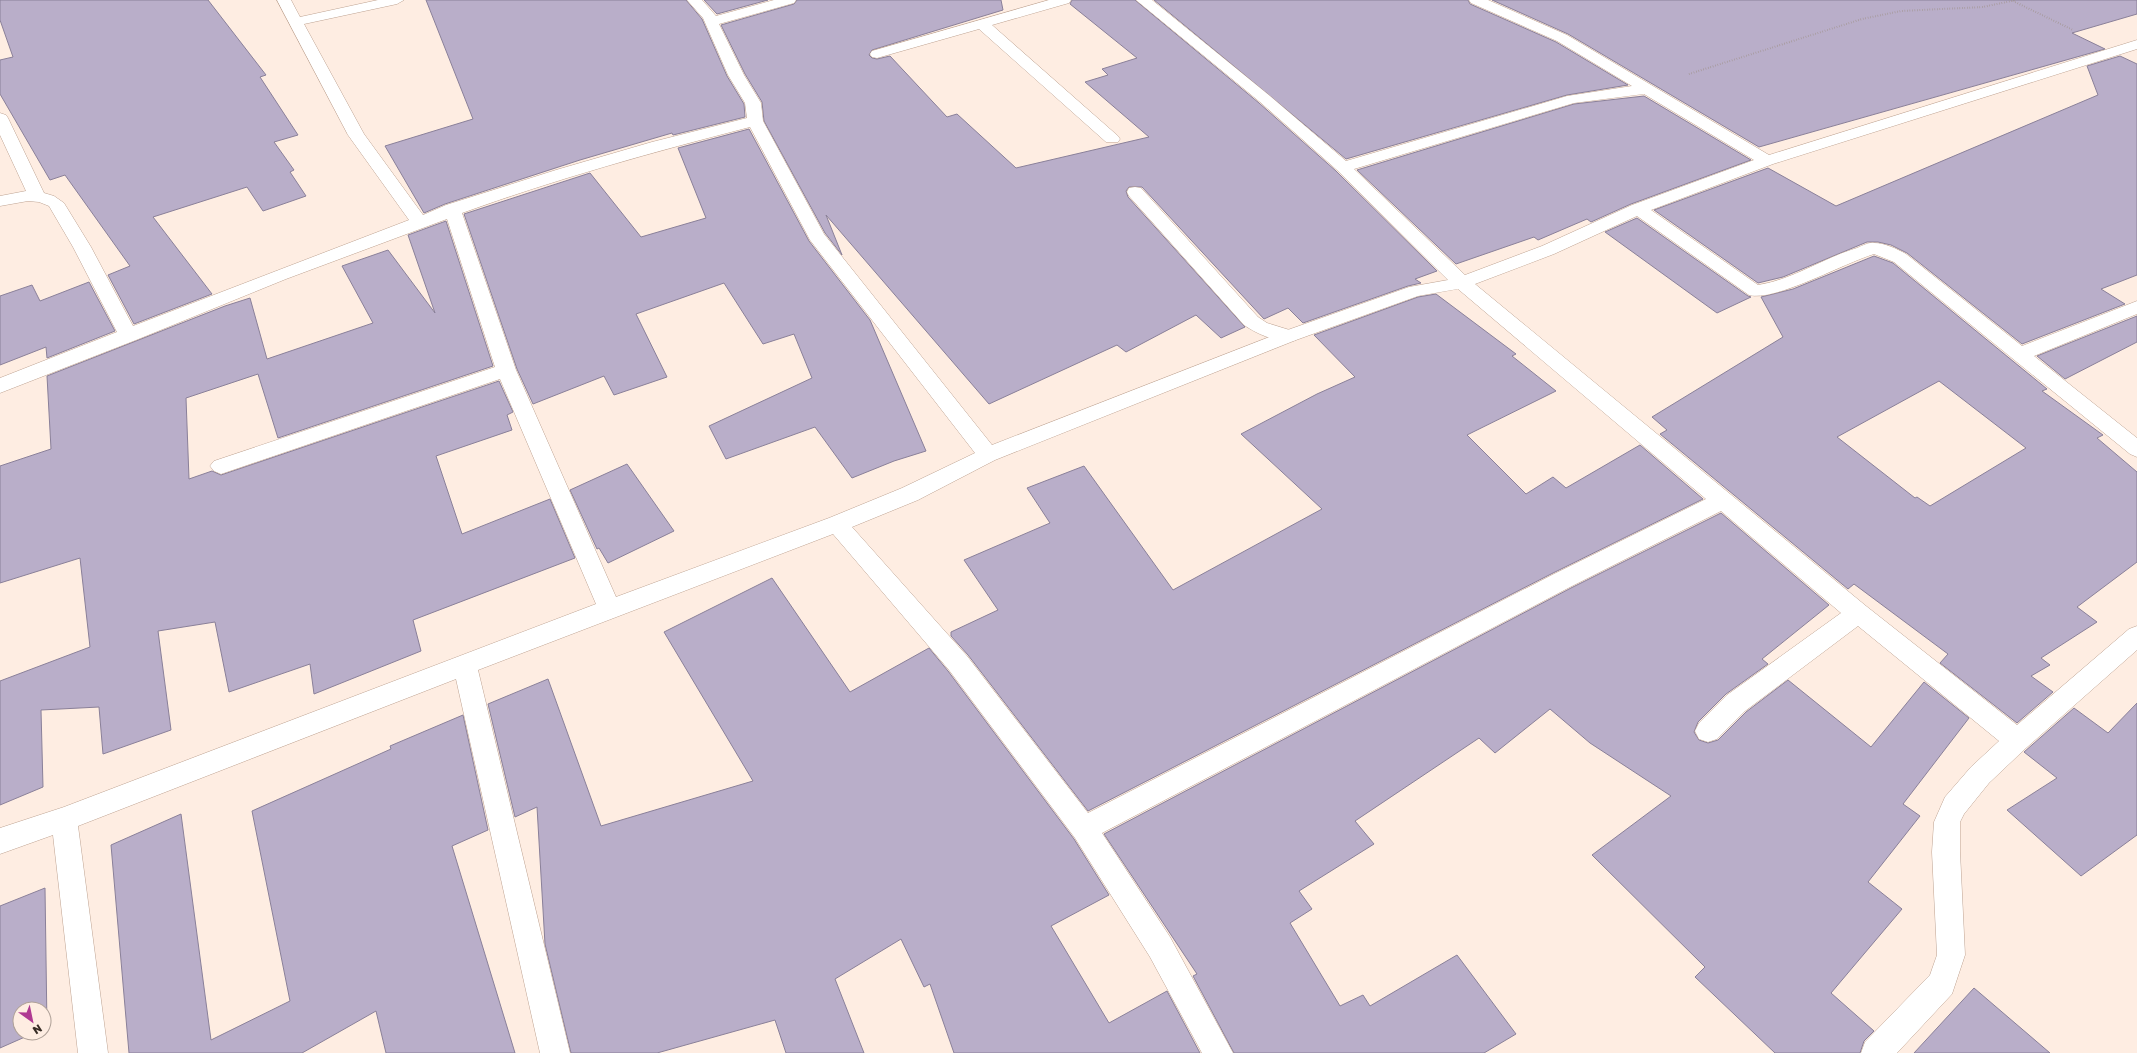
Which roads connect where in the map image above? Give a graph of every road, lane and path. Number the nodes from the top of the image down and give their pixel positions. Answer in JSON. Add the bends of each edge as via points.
{"nodes":[{"id":1,"x":284,"y":0,"type":"edge"},
{"id":2,"x":397,"y":0,"type":"edge"},
{"id":3,"x":694,"y":0,"type":"edge"},
{"id":4,"x":789,"y":0,"type":"edge"},
{"id":5,"x":1064,"y":0,"type":"edge"},
{"id":6,"x":1143,"y":0,"type":"edge"},
{"id":7,"x":1476,"y":0,"type":"edge"},
{"id":8,"x":2016,"y":0,"type":"edge"},
{"id":9,"x":2013,"y":1,"type":"edge"},
{"id":10,"x":295,"y":22,"type":"junction"},
{"id":11,"x":711,"y":22,"type":"junction"},
{"id":12,"x":983,"y":25,"type":"junction"},
{"id":13,"x":2137,"y":44,"type":"edge"},
{"id":14,"x":2115,"y":51,"type":"junction"},
{"id":15,"x":878,"y":54,"type":"dead end"},
{"id":16,"x":1644,"y":89,"type":"junction"},
{"id":17,"x":0,"y":118,"type":"edge"},
{"id":18,"x":755,"y":121,"type":"junction"},
{"id":19,"x":1112,"y":139,"type":"dead end"},
{"id":20,"x":1767,"y":161,"type":"junction"},
{"id":21,"x":1343,"y":167,"type":"junction"},
{"id":22,"x":1135,"y":192,"type":"dead end"},
{"id":23,"x":37,"y":196,"type":"junction"},
{"id":24,"x":0,"y":201,"type":"edge"},
{"id":25,"x":452,"y":209,"type":"junction"},
{"id":26,"x":1638,"y":209,"type":"junction"},
{"id":27,"x":419,"y":222,"type":"junction"},
{"id":28,"x":1462,"y":283,"type":"junction"},
{"id":29,"x":2137,"y":307,"type":"edge"},
{"id":30,"x":129,"y":336,"type":"junction"},
{"id":31,"x":1289,"y":336,"type":"junction"},
{"id":32,"x":2021,"y":354,"type":"junction"},
{"id":33,"x":506,"y":370,"type":"junction"},
{"id":34,"x":0,"y":386,"type":"edge"},
{"id":35,"x":2137,"y":449,"type":"edge"},
{"id":36,"x":988,"y":455,"type":"junction"},
{"id":37,"x":220,"y":466,"type":"dead end"},
{"id":38,"x":1723,"y":500,"type":"junction"},
{"id":39,"x":837,"y":524,"type":"junction"},
{"id":40,"x":610,"y":609,"type":"junction"},
{"id":41,"x":1858,"y":613,"type":"junction"},
{"id":42,"x":2137,"y":636,"type":"edge"},
{"id":43,"x":465,"y":664,"type":"junction"},
{"id":44,"x":1708,"y":731,"type":"dead end"},
{"id":45,"x":2017,"y":740,"type":"junction"},
{"id":46,"x":64,"y":819,"type":"junction"},
{"id":47,"x":1084,"y":829,"type":"junction"},
{"id":48,"x":0,"y":841,"type":"edge"},
{"id":49,"x":1885,"y":1050,"type":"edge"},
{"id":50,"x":93,"y":1053,"type":"edge"},
{"id":51,"x":555,"y":1053,"type":"edge"},
{"id":52,"x":1218,"y":1053,"type":"edge"}],
"edges":[{"from":1,"to":10,"type":"street"},
{"from":2,"to":10,"type":"street"},
{"from":3,"to":11,"type":"street"},
{"from":4,"to":11,"type":"street"},
{"from":5,"to":12,"type":"street"},
{"from":6,"to":21,"type":"street","via":[[1265,99]]},
{"from":7,"to":16,"type":"street","via":[[1562,38]]},
{"from":8,"to":9,"type":"path"},
{"from":9,"to":14,"type":"path"},
{"from":9,"to":16,"type":"path","via":[[1983,7],[1901,11],[1862,19]]},
{"from":10,"to":27,"type":"street","via":[[356,135]]},
{"from":11,"to":18,"type":"street","via":[[736,75],[753,103]]},
{"from":12,"to":15,"type":"street"},
{"from":12,"to":19,"type":"street"},
{"from":13,"to":14,"type":"street"},
{"from":14,"to":20,"type":"street"},
{"from":16,"to":20,"type":"street"},
{"from":16,"to":21,"type":"street","via":[[1572,99]]},
{"from":17,"to":23,"type":"street"},
{"from":18,"to":25,"type":"street","via":[[681,138]]},
{"from":18,"to":36,"type":"street","via":[[816,236]]},
{"from":20,"to":26,"type":"street"},
{"from":21,"to":28,"type":"street"},
{"from":22,"to":31,"type":"street","via":[[1251,321],[1260,327]]},
{"from":23,"to":24,"type":"street"},
{"from":23,"to":30,"type":"street","via":[[48,198],[55,203],[82,247]]},
{"from":25,"to":27,"type":"street"},
{"from":25,"to":33,"type":"street"},
{"from":26,"to":28,"type":"street","via":[[1548,250]]},
{"from":26,"to":32,"type":"street","via":[[1754,291],[1775,288],[1848,256],[1874,248],[1889,252]]},
{"from":27,"to":30,"type":"street"},
{"from":28,"to":31,"type":"street","via":[[1415,291]]},
{"from":28,"to":38,"type":"street"},
{"from":29,"to":32,"type":"street"},
{"from":30,"to":34,"type":"street"},
{"from":31,"to":36,"type":"street"},
{"from":32,"to":35,"type":"street"},
{"from":33,"to":37,"type":"street"},
{"from":33,"to":40,"type":"street"},
{"from":36,"to":39,"type":"street","via":[[910,494]]},
{"from":38,"to":41,"type":"street"},
{"from":38,"to":47,"type":"street","via":[[1580,570],[1260,740]]},
{"from":39,"to":40,"type":"street"},
{"from":39,"to":47,"type":"street","via":[[958,663]]},
{"from":40,"to":43,"type":"street"},
{"from":41,"to":44,"type":"street","via":[[1736,703]]},
{"from":41,"to":45,"type":"street"},
{"from":42,"to":45,"type":"street"},
{"from":43,"to":46,"type":"street"},
{"from":43,"to":51,"type":"street"},
{"from":45,"to":49,"type":"street","via":[[1980,775],[1954,806],[1947,822],[1951,955],[1942,984]]},
{"from":46,"to":48,"type":"street"},
{"from":46,"to":50,"type":"street"},
{"from":47,"to":52,"type":"street","via":[[1160,947]]}]}
